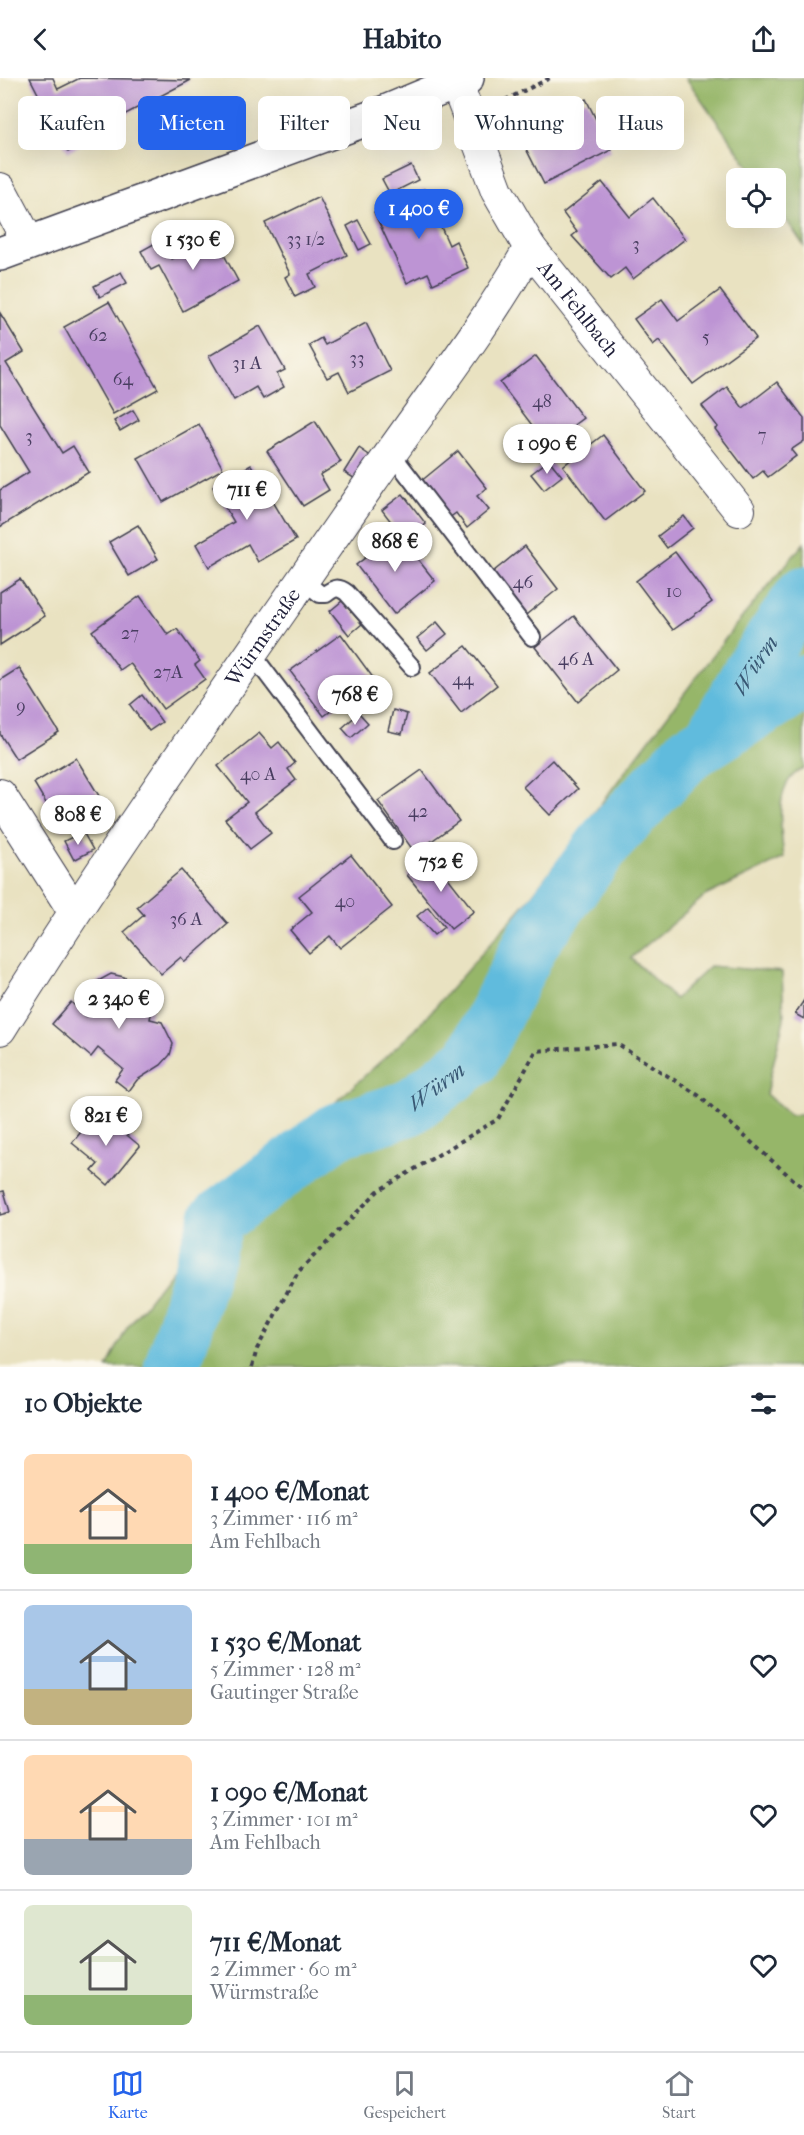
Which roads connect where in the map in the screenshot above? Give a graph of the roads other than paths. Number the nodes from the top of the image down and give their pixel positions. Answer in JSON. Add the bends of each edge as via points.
{"nodes":[{"id":1,"x":461,"y":80,"type":"edge"},
{"id":2,"x":0,"y":189,"type":"edge"},
{"id":3,"x":14,"y":248,"type":"edge"},
{"id":4,"x":530,"y":248,"type":"junction"},
{"id":5,"x":391,"y":453,"type":"junction"},
{"id":6,"x":739,"y":510,"type":"dead end"},
{"id":7,"x":303,"y":580,"type":"junction"},
{"id":8,"x":532,"y":637,"type":"dead end"},
{"id":9,"x":252,"y":654,"type":"junction"},
{"id":10,"x":411,"y":667,"type":"dead end"},
{"id":11,"x":0,"y":795,"type":"edge"},
{"id":12,"x":393,"y":841,"type":"dead end"},
{"id":13,"x":74,"y":911,"type":"junction"},
{"id":14,"x":0,"y":1029,"type":"edge"}],
"edges":[{"from":1,"to":3,"type":"main road","via":[[367,119]]},
{"from":1,"to":4,"type":"street","name":"Am Fehlbach","via":[[468,117],[497,191]]},
{"from":2,"to":3,"type":"street"},
{"from":4,"to":5,"type":"street","name":"Würmstraße","via":[[496,307]]},
{"from":4,"to":6,"type":"street","name":"Am Fehlbach"},
{"from":5,"to":7,"type":"street","name":"Würmstraße"},
{"from":5,"to":8,"type":"lane"},
{"from":7,"to":9,"type":"street","name":"Würmstraße"},
{"from":7,"to":10,"type":"lane","via":[[320,594],[340,588]]},
{"from":9,"to":12,"type":"lane"},
{"from":9,"to":13,"type":"street","name":"Würmstraße"},
{"from":11,"to":13,"type":"street"},
{"from":13,"to":14,"type":"street","name":"Würmstraße"}]}
